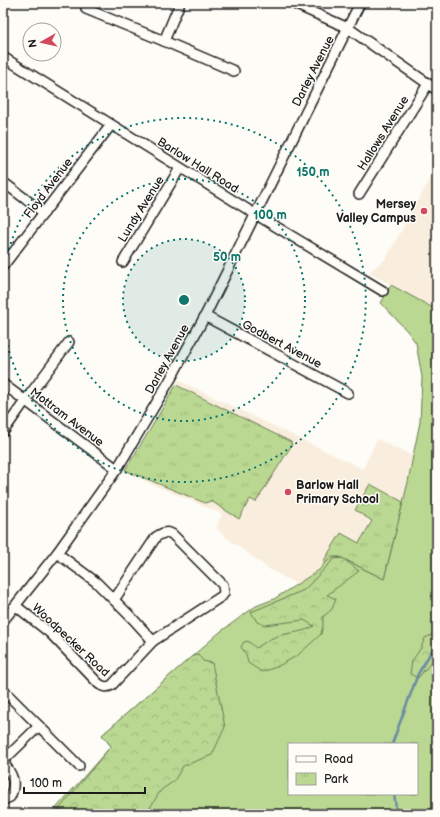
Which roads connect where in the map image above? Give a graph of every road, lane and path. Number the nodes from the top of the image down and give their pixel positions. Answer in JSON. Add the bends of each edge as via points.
{"nodes":[{"id":1,"x":180,"y":3,"type":"edge"},
{"id":2,"x":292,"y":3,"type":"edge"},
{"id":3,"x":360,"y":3,"type":"edge"},
{"id":4,"x":86,"y":9,"type":"dead end"},
{"id":5,"x":348,"y":28,"type":"junction"},
{"id":6,"x":164,"y":41,"type":"junction"},
{"id":7,"x":3,"y":57,"type":"edge"},
{"id":8,"x":234,"y":71,"type":"dead end"},
{"id":9,"x":428,"y":84,"type":"junction"},
{"id":10,"x":437,"y":90,"type":"edge"},
{"id":11,"x":111,"y":125,"type":"junction"},
{"id":12,"x":180,"y":168,"type":"junction"},
{"id":13,"x":3,"y":182,"type":"edge"},
{"id":14,"x":360,"y":194,"type":"dead end"},
{"id":15,"x":44,"y":213,"type":"junction"},
{"id":16,"x":255,"y":214,"type":"junction"},
{"id":17,"x":123,"y":262,"type":"dead end"},
{"id":18,"x":3,"y":266,"type":"edge"},
{"id":19,"x":383,"y":291,"type":"dead end"},
{"id":20,"x":205,"y":316,"type":"junction"},
{"id":21,"x":69,"y":342,"type":"dead end"},
{"id":22,"x":3,"y":384,"type":"edge"},
{"id":23,"x":348,"y":392,"type":"dead end"},
{"id":24,"x":25,"y":401,"type":"junction"},
{"id":25,"x":3,"y":432,"type":"edge"},
{"id":26,"x":117,"y":469,"type":"junction"},
{"id":27,"x":57,"y":553,"type":"junction"},
{"id":28,"x":114,"y":600,"type":"junction"},
{"id":29,"x":16,"y":606,"type":"junction"},
{"id":30,"x":3,"y":620,"type":"edge"},
{"id":31,"x":154,"y":641,"type":"junction"},
{"id":32,"x":3,"y":690,"type":"edge"},
{"id":33,"x":40,"y":726,"type":"junction"},
{"id":34,"x":3,"y":762,"type":"edge"},
{"id":35,"x":79,"y":766,"type":"dead end"},
{"id":36,"x":3,"y":800,"type":"edge"}],
"edges":[{"from":1,"to":6,"type":"street"},
{"from":2,"to":5,"type":"street"},
{"from":3,"to":5,"type":"street","name":"Darley Avenue"},
{"from":4,"to":6,"type":"street"},
{"from":5,"to":9,"type":"street"},
{"from":5,"to":16,"type":"street","name":"Darley Avenue"},
{"from":6,"to":8,"type":"street"},
{"from":7,"to":11,"type":"street","name":"Barlow Hall Road"},
{"from":9,"to":10,"type":"street"},
{"from":9,"to":14,"type":"street","name":"Hallows Avenue"},
{"from":11,"to":12,"type":"street","name":"Barlow Hall Road"},
{"from":11,"to":15,"type":"street","name":"Floyd Avenue"},
{"from":12,"to":16,"type":"street","name":"Barlow Hall Road"},
{"from":12,"to":17,"type":"street","name":"Lundy Avenue"},
{"from":13,"to":15,"type":"street"},
{"from":15,"to":18,"type":"street","name":"Floyd Avenue"},
{"from":16,"to":19,"type":"street","name":"Barlow Hall Road"},
{"from":16,"to":20,"type":"street","name":"Darley Avenue"},
{"from":20,"to":23,"type":"street","name":"Godbert Avenue"},
{"from":20,"to":26,"type":"street","name":"Darley Avenue"},
{"from":21,"to":24,"type":"street"},
{"from":22,"to":24,"type":"street","name":"Mottram Avenue"},
{"from":24,"to":25,"type":"street"},
{"from":24,"to":26,"type":"street","name":"Mottram Avenue"},
{"from":26,"to":27,"type":"street","name":"Darley Avenue"},
{"from":27,"to":28,"type":"street","via":[[96,582]]},
{"from":27,"to":29,"type":"street","name":"Darley Avenue"},
{"from":28,"to":31,"type":"street"},
{"from":28,"to":31,"type":"street","via":[[156,537],[168,532],[223,585],[222,596]]},
{"from":29,"to":30,"type":"street","name":"Darley Avenue"},
{"from":29,"to":31,"type":"street","name":"Woodpecker Road","via":[[50,633],[99,684],[105,687],[112,686]]},
{"from":32,"to":33,"type":"street"},
{"from":33,"to":34,"type":"street"},
{"from":33,"to":35,"type":"street"},
{"from":34,"to":36,"type":"street","via":[[13,778],[14,786],[10,797]]}]}
